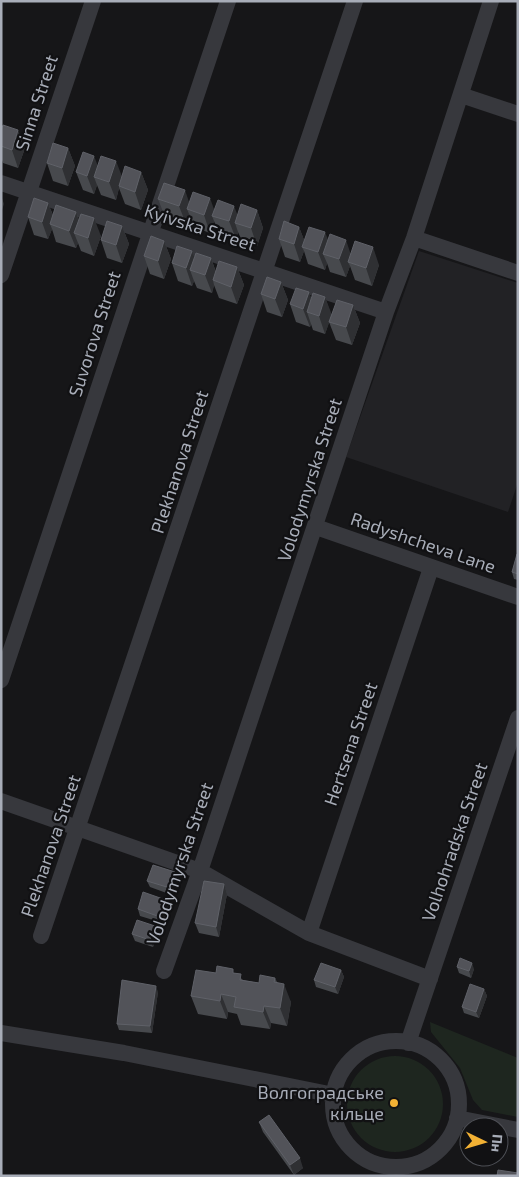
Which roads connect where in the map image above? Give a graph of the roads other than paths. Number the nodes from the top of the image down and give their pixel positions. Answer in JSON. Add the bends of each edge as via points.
{"nodes":[{"id":1,"x":93,"y":1,"type":"edge"},
{"id":2,"x":228,"y":1,"type":"edge"},
{"id":3,"x":355,"y":1,"type":"edge"},
{"id":4,"x":491,"y":1,"type":"edge"},
{"id":5,"x":461,"y":94,"type":"junction"},
{"id":6,"x":518,"y":114,"type":"edge"},
{"id":7,"x":1,"y":183,"type":"edge"},
{"id":8,"x":29,"y":193,"type":"junction"},
{"id":9,"x":150,"y":232,"type":"junction"},
{"id":10,"x":414,"y":238,"type":"junction"},
{"id":11,"x":265,"y":270,"type":"junction"},
{"id":12,"x":518,"y":274,"type":"edge"},
{"id":13,"x":1,"y":275,"type":"edge"},
{"id":14,"x":386,"y":312,"type":"junction"},
{"id":15,"x":316,"y":527,"type":"junction"},
{"id":16,"x":431,"y":568,"type":"junction"},
{"id":17,"x":518,"y":597,"type":"edge"},
{"id":18,"x":1,"y":680,"type":"edge"},
{"id":19,"x":518,"y":718,"type":"edge"},
{"id":20,"x":1,"y":801,"type":"edge"},
{"id":21,"x":78,"y":829,"type":"junction"},
{"id":22,"x":200,"y":871,"type":"junction"},
{"id":23,"x":309,"y":932,"type":"junction"},
{"id":24,"x":41,"y":936,"type":"dead end"},
{"id":25,"x":164,"y":971,"type":"dead end"},
{"id":26,"x":430,"y":979,"type":"junction"},
{"id":27,"x":1,"y":1033,"type":"edge"},
{"id":28,"x":408,"y":1043,"type":"junction"},
{"id":29,"x":334,"y":1095,"type":"junction"},
{"id":30,"x":457,"y":1118,"type":"junction"},
{"id":31,"x":518,"y":1130,"type":"edge"},
{"id":32,"x":376,"y":1170,"type":"edge"}],
"edges":[{"from":1,"to":8,"type":"street","name":"Sinna Street"},
{"from":2,"to":9,"type":"street","name":"Suvorova Street"},
{"from":3,"to":11,"type":"street","name":"Plekhanova Street"},
{"from":4,"to":5,"type":"street","name":"Volodymyrska Street"},
{"from":5,"to":6,"type":"street"},
{"from":5,"to":10,"type":"street","name":"Volodymyrska Street"},
{"from":7,"to":8,"type":"street","name":"Kyivska Street"},
{"from":8,"to":9,"type":"street","name":"Kyivska Street"},
{"from":8,"to":13,"type":"street","name":"Sinna Street"},
{"from":9,"to":11,"type":"street","name":"Kyivska Street"},
{"from":9,"to":18,"type":"street","name":"Suvorova Street"},
{"from":10,"to":12,"type":"street"},
{"from":10,"to":14,"type":"street","name":"Volodymyrska Street"},
{"from":11,"to":14,"type":"street","name":"Kyivska Street"},
{"from":11,"to":21,"type":"street","name":"Plekhanova Street"},
{"from":14,"to":15,"type":"street","name":"Volodymyrska Street"},
{"from":15,"to":16,"type":"street","name":"Radyshcheva Lane"},
{"from":15,"to":22,"type":"street","name":"Volodymyrska Street"},
{"from":16,"to":17,"type":"street","name":"Radyshcheva Lane"},
{"from":16,"to":23,"type":"street","name":"Hertsena Street"},
{"from":19,"to":26,"type":"street","name":"Volhohradska Street"},
{"from":20,"to":21,"type":"street"},
{"from":21,"to":22,"type":"street"},
{"from":21,"to":24,"type":"street","name":"Plekhanova Street"},
{"from":22,"to":23,"type":"street"},
{"from":22,"to":25,"type":"street","name":"Volodymyrska Street"},
{"from":23,"to":26,"type":"street"},
{"from":26,"to":28,"type":"street","name":"Volhohradska Street"},
{"from":27,"to":29,"type":"street","via":[[124,1053]]},
{"from":28,"to":29,"type":"street","via":[[379,1043],[363,1050],[339,1077]]},
{"from":28,"to":30,"type":"street","via":[[418,1044],[447,1066],[459,1094]]},
{"from":29,"to":32,"type":"street","via":[[338,1129],[347,1143]]},
{"from":30,"to":31,"type":"street"},
{"from":30,"to":32,"type":"street","via":[[450,1138],[436,1153],[418,1163]]}]}
